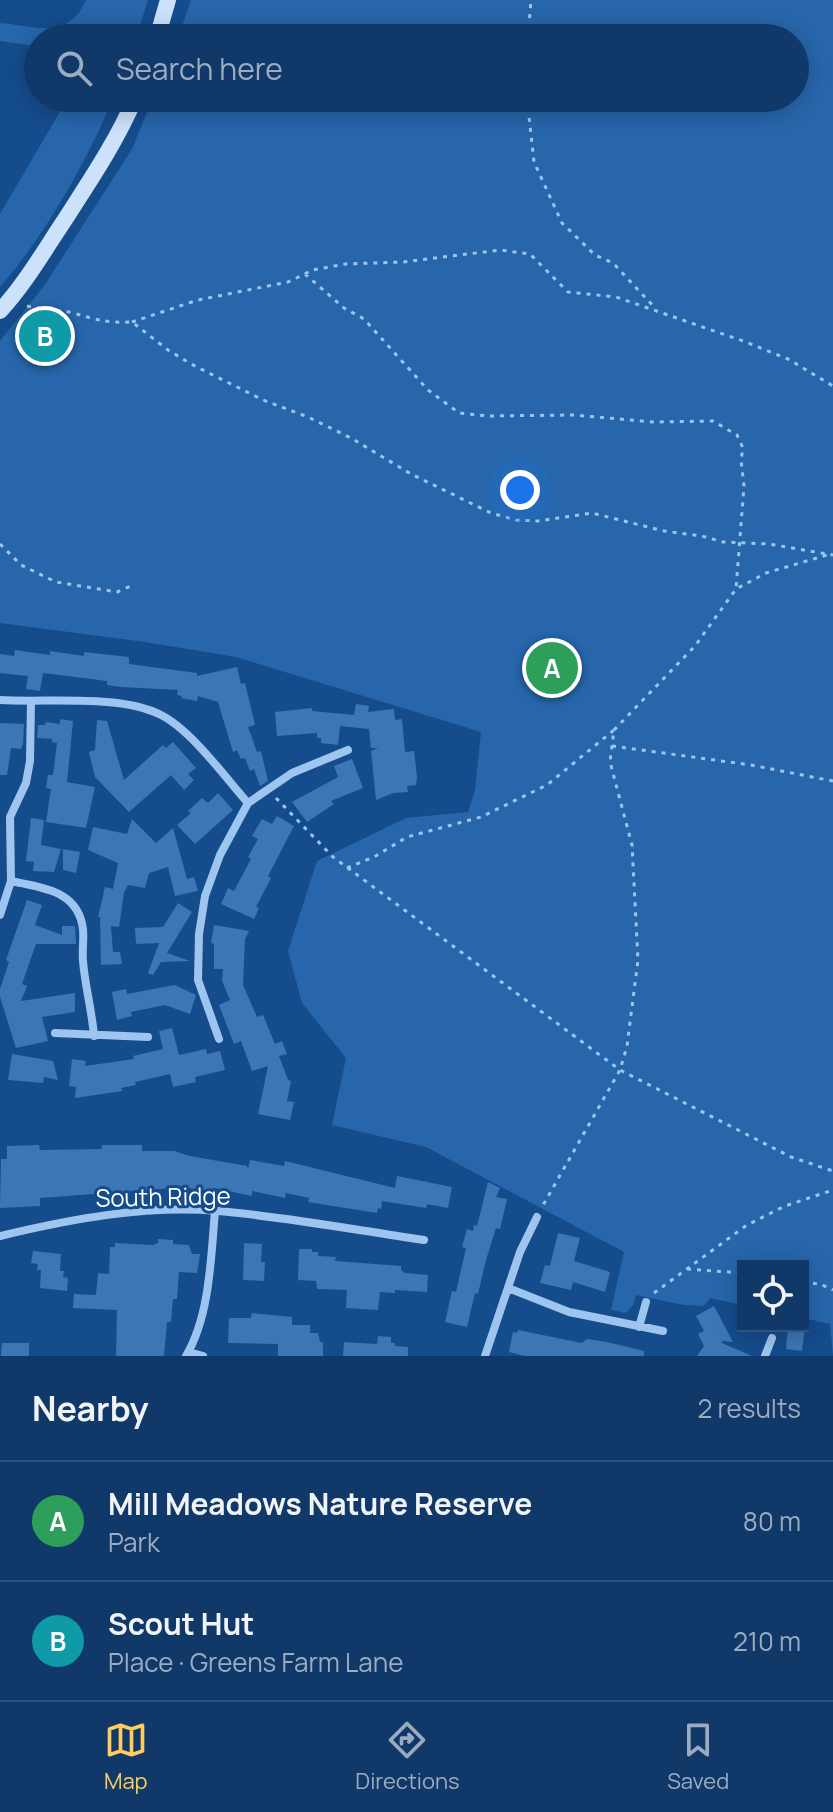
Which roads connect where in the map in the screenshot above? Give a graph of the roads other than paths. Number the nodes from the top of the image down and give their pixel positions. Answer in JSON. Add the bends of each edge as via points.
{"nodes":[{"id":1,"x":168,"y":0,"type":"edge"},
{"id":2,"x":161,"y":24,"type":"edge"},
{"id":3,"x":128,"y":112,"type":"edge"},
{"id":4,"x":4,"y":306,"type":"edge"},
{"id":5,"x":0,"y":700,"type":"edge"},
{"id":6,"x":31,"y":702,"type":"junction"},
{"id":7,"x":348,"y":750,"type":"dead end"},
{"id":8,"x":248,"y":803,"type":"junction"},
{"id":9,"x":11,"y":881,"type":"junction"},
{"id":10,"x":0,"y":915,"type":"edge"},
{"id":11,"x":55,"y":1033,"type":"dead end"},
{"id":12,"x":94,"y":1036,"type":"junction"},
{"id":13,"x":148,"y":1037,"type":"dead end"},
{"id":14,"x":219,"y":1039,"type":"dead end"},
{"id":15,"x":215,"y":1211,"type":"junction"},
{"id":16,"x":537,"y":1217,"type":"road end"},
{"id":17,"x":0,"y":1236,"type":"edge"},
{"id":18,"x":424,"y":1240,"type":"dead end"},
{"id":19,"x":508,"y":1288,"type":"junction"},
{"id":20,"x":646,"y":1302,"type":"road end"},
{"id":21,"x":639,"y":1327,"type":"junction"},
{"id":22,"x":663,"y":1331,"type":"dead end"},
{"id":23,"x":772,"y":1338,"type":"dead end"},
{"id":24,"x":187,"y":1354,"type":"edge"},
{"id":25,"x":203,"y":1356,"type":"edge"},
{"id":26,"x":485,"y":1356,"type":"edge"},
{"id":27,"x":765,"y":1356,"type":"edge"}],
"edges":[{"from":1,"to":2,"type":"street"},
{"from":3,"to":4,"type":"street","via":[[76,202]]},
{"from":5,"to":6,"type":"street"},
{"from":6,"to":8,"type":"street","via":[[136,705],[162,715],[184,731]]},
{"from":6,"to":9,"type":"street","via":[[26,783],[10,817]]},
{"from":7,"to":8,"type":"street","via":[[292,773]]},
{"from":8,"to":14,"type":"street","via":[[212,875],[199,934],[198,980]]},
{"from":9,"to":10,"type":"street"},
{"from":9,"to":12,"type":"street","via":[[53,890],[76,908]]},
{"from":11,"to":12,"type":"street"},
{"from":12,"to":13,"type":"street"},
{"from":15,"to":17,"type":"street","name":"South Ridge","via":[[68,1219]]},
{"from":15,"to":18,"type":"street","name":"South Ridge"},
{"from":15,"to":24,"type":"street","via":[[209,1280]]},
{"from":16,"to":19,"type":"street"},
{"from":19,"to":21,"type":"street","via":[[569,1312]]},
{"from":19,"to":26,"type":"street"},
{"from":20,"to":21,"type":"street"},
{"from":21,"to":22,"type":"street"},
{"from":23,"to":27,"type":"street"},
{"from":24,"to":25,"type":"street"}]}
